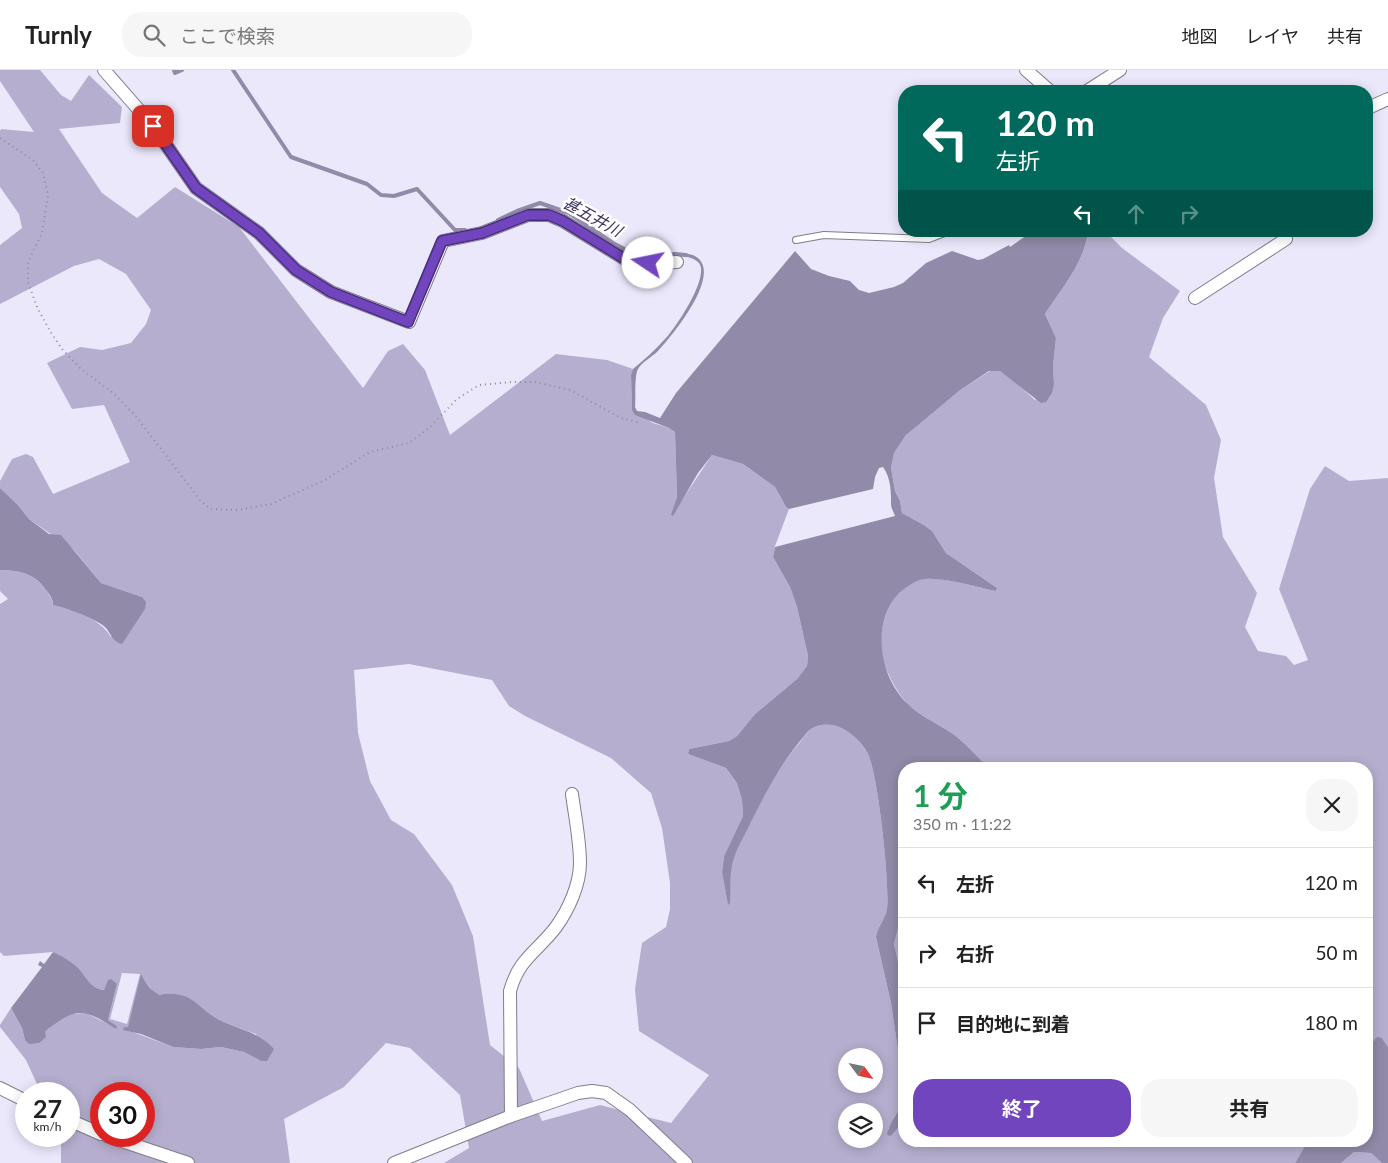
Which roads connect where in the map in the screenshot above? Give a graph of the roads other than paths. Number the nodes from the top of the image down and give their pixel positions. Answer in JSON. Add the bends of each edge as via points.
{"nodes":[{"id":1,"x":104,"y":70,"type":"edge"},
{"id":2,"x":1026,"y":70,"type":"edge"},
{"id":3,"x":1120,"y":70,"type":"edge"},
{"id":4,"x":1043,"y":85,"type":"edge"},
{"id":5,"x":1096,"y":85,"type":"edge"},
{"id":6,"x":1388,"y":99,"type":"edge"},
{"id":7,"x":1373,"y":106,"type":"edge"},
{"id":8,"x":934,"y":237,"type":"edge"},
{"id":9,"x":1285,"y":237,"type":"edge"},
{"id":10,"x":796,"y":240,"type":"dead end"},
{"id":11,"x":677,"y":262,"type":"dead end"},
{"id":12,"x":1195,"y":298,"type":"dead end"},
{"id":13,"x":572,"y":794,"type":"dead end"},
{"id":14,"x":0,"y":1088,"type":"edge"},
{"id":15,"x":15,"y":1096,"type":"edge"},
{"id":16,"x":511,"y":1116,"type":"junction"},
{"id":17,"x":140,"y":1147,"type":"edge"},
{"id":18,"x":188,"y":1163,"type":"edge"},
{"id":19,"x":394,"y":1163,"type":"edge"},
{"id":20,"x":686,"y":1163,"type":"edge"}],
"edges":[{"from":1,"to":11,"type":"street","via":[[153,126],[196,188],[259,233],[296,270],[331,292],[408,322],[442,241],[482,233],[528,215],[549,215],[563,221],[633,264]]},
{"from":2,"to":4,"type":"street"},
{"from":3,"to":5,"type":"street"},
{"from":6,"to":7,"type":"street"},
{"from":8,"to":10,"type":"lane","via":[[824,235]]},
{"from":9,"to":12,"type":"street"},
{"from":13,"to":16,"type":"street","via":[[580,863],[578,879],[556,927],[527,957],[514,977],[510,991]]},
{"from":14,"to":15,"type":"street"},
{"from":16,"to":19,"type":"street"},
{"from":16,"to":20,"type":"street","via":[[578,1093],[606,1093],[630,1110]]},
{"from":17,"to":18,"type":"street"}]}
